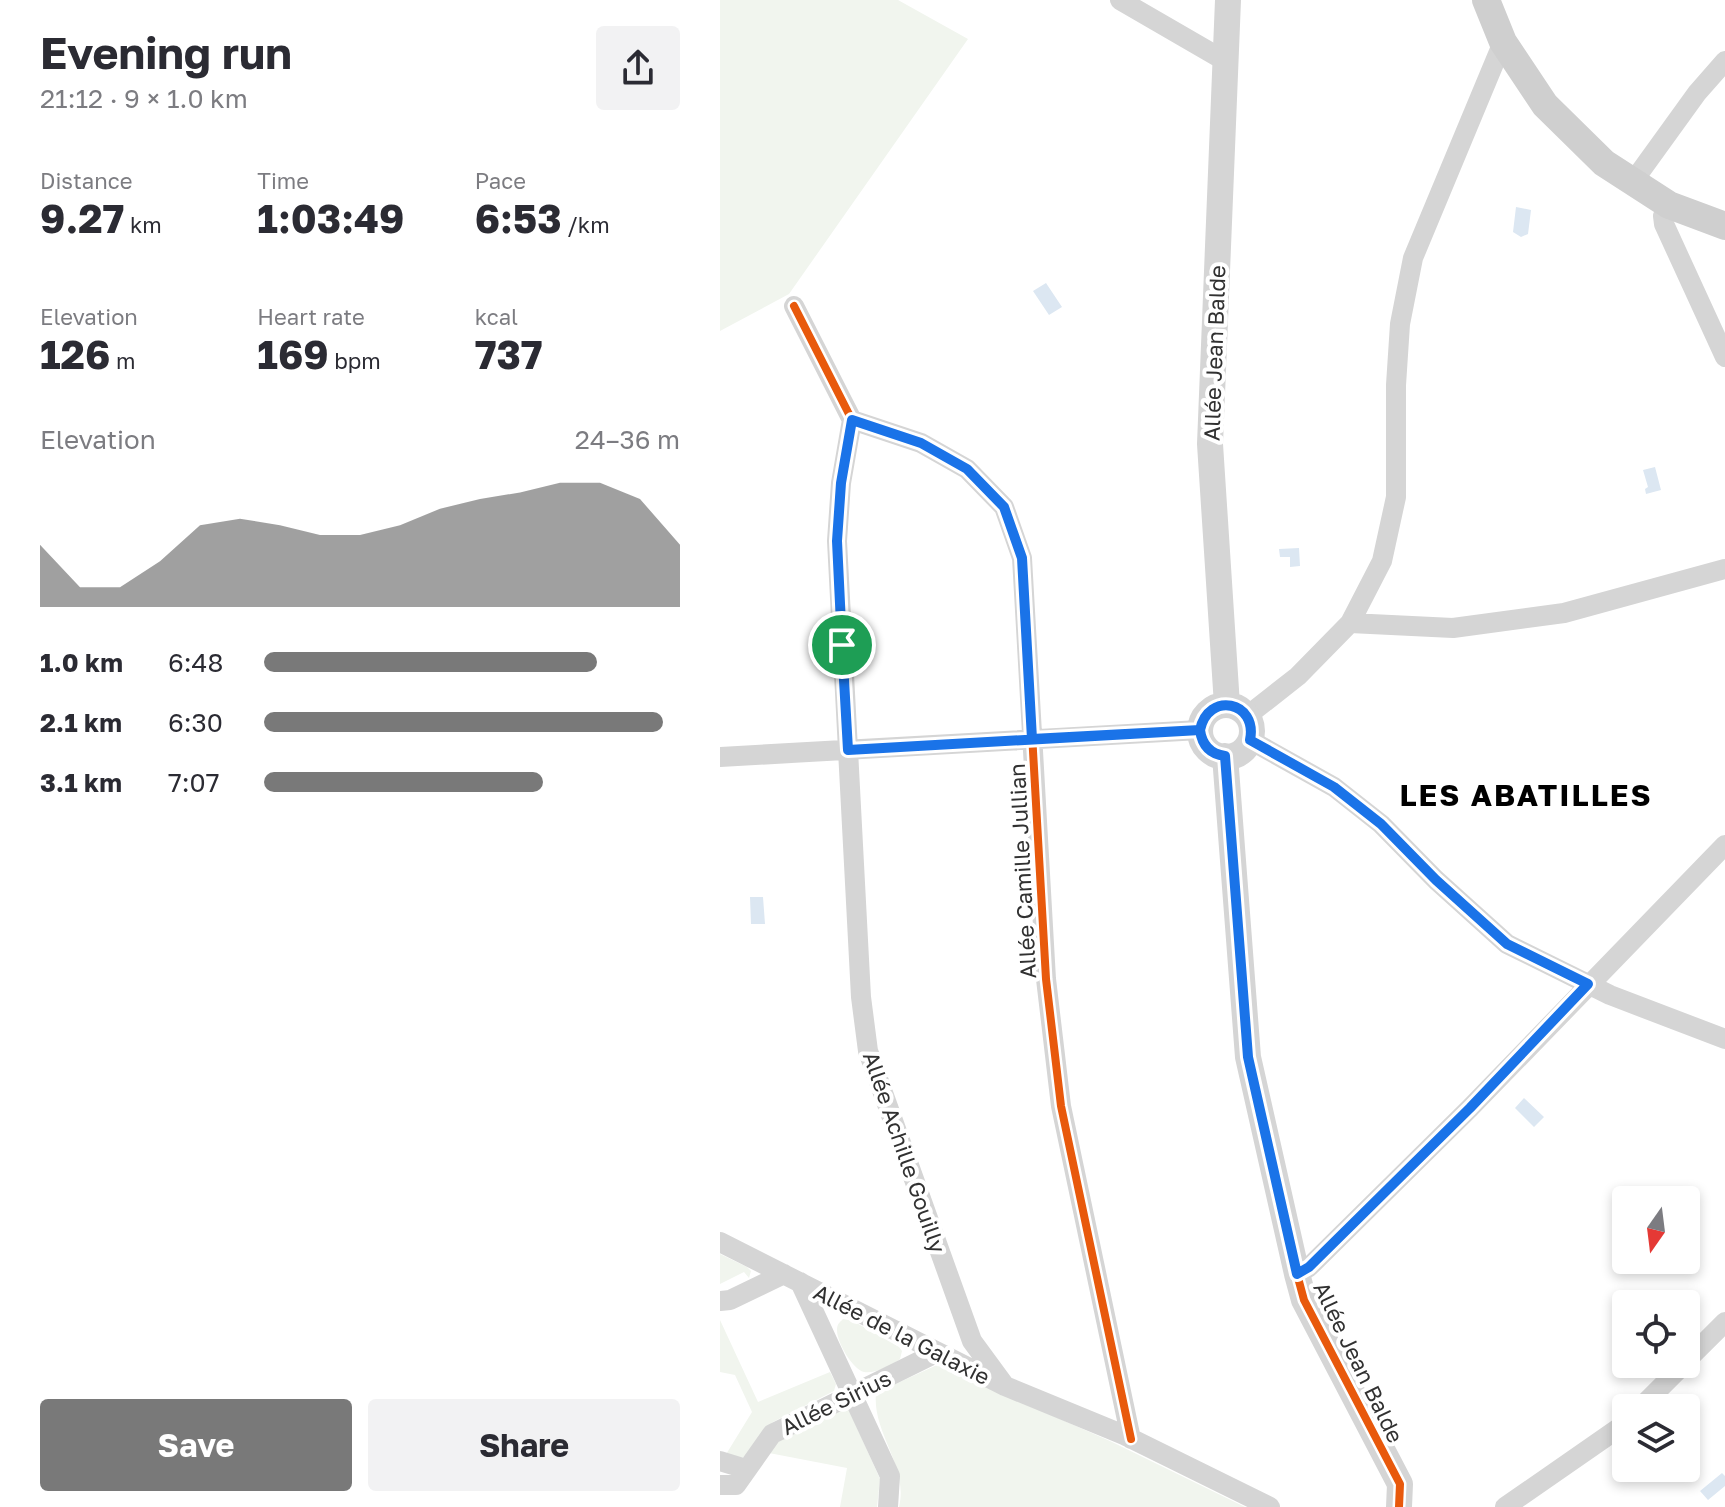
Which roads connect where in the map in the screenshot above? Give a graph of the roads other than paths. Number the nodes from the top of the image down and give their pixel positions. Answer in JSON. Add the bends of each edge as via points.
{"nodes":[{"id":1,"x":1120,"y":0,"type":"edge"},
{"id":2,"x":1228,"y":0,"type":"edge"},
{"id":3,"x":1486,"y":0,"type":"edge"},
{"id":4,"x":1503,"y":42,"type":"junction"},
{"id":5,"x":1725,"y":61,"type":"edge"},
{"id":6,"x":1227,"y":62,"type":"junction"},
{"id":7,"x":1632,"y":183,"type":"junction"},
{"id":8,"x":1669,"y":205,"type":"junction"},
{"id":9,"x":1725,"y":226,"type":"edge"},
{"id":10,"x":794,"y":306,"type":"dead end"},
{"id":11,"x":1725,"y":357,"type":"edge"},
{"id":12,"x":852,"y":420,"type":"junction"},
{"id":13,"x":1725,"y":569,"type":"edge"},
{"id":14,"x":1350,"y":623,"type":"junction"},
{"id":15,"x":1241,"y":720,"type":"junction"},
{"id":16,"x":1200,"y":730,"type":"junction"},
{"id":17,"x":1032,"y":739,"type":"junction"},
{"id":18,"x":848,"y":750,"type":"junction"},
{"id":19,"x":1225,"y":756,"type":"junction"},
{"id":20,"x":720,"y":757,"type":"edge"},
{"id":21,"x":1725,"y":845,"type":"edge"},
{"id":22,"x":1588,"y":984,"type":"junction"},
{"id":23,"x":1725,"y":1039,"type":"edge"},
{"id":24,"x":720,"y":1242,"type":"edge"},
{"id":25,"x":1297,"y":1274,"type":"junction"},
{"id":26,"x":792,"y":1278,"type":"junction"},
{"id":27,"x":720,"y":1301,"type":"edge"},
{"id":28,"x":1725,"y":1322,"type":"edge"},
{"id":29,"x":1700,"y":1348,"type":"edge"},
{"id":30,"x":938,"y":1352,"type":"junction"},
{"id":31,"x":1670,"y":1378,"type":"edge"},
{"id":32,"x":1005,"y":1386,"type":"junction"},
{"id":33,"x":853,"y":1393,"type":"junction"},
{"id":34,"x":1654,"y":1394,"type":"edge"},
{"id":35,"x":1612,"y":1433,"type":"edge"},
{"id":36,"x":1131,"y":1439,"type":"junction"},
{"id":37,"x":720,"y":1461,"type":"edge"},
{"id":38,"x":746,"y":1469,"type":"junction"},
{"id":39,"x":720,"y":1485,"type":"edge"},
{"id":40,"x":888,"y":1507,"type":"edge"},
{"id":41,"x":1270,"y":1507,"type":"edge"},
{"id":42,"x":1399,"y":1507,"type":"edge"},
{"id":43,"x":1505,"y":1507,"type":"edge"}],
"edges":[{"from":1,"to":6,"type":"street"},
{"from":2,"to":6,"type":"street","name":"Allée Jean Balde"},
{"from":3,"to":4,"type":"main road"},
{"from":4,"to":7,"type":"main road","via":[[1545,105]]},
{"from":4,"to":14,"type":"street","via":[[1413,258],[1400,324],[1396,497],[1382,561]]},
{"from":5,"to":7,"type":"street"},
{"from":6,"to":15,"type":"street","name":"Allée Jean Balde","via":[[1210,444]]},
{"from":7,"to":8,"type":"main road"},
{"from":8,"to":9,"type":"main road"},
{"from":8,"to":11,"type":"street","via":[[1664,224]]},
{"from":10,"to":12,"type":"street"},
{"from":12,"to":17,"type":"street","name":"Allée Camille Jullian","via":[[921,443],[967,469],[1004,507],[1022,558]]},
{"from":12,"to":18,"type":"street","name":"Allée Achille Gouilly","via":[[837,541]]},
{"from":13,"to":14,"type":"street","via":[[1564,613],[1453,628]]},
{"from":14,"to":15,"type":"street","via":[[1298,676]]},
{"from":15,"to":16,"type":"street","via":[[1211,709]]},
{"from":15,"to":19,"type":"street","via":[[1241,752]]},
{"from":15,"to":22,"type":"street","via":[[1381,824],[1507,944]]},
{"from":16,"to":17,"type":"street"},
{"from":16,"to":19,"type":"street","via":[[1210,751]]},
{"from":17,"to":18,"type":"street"},
{"from":17,"to":36,"type":"street","name":"Allée Camille Jullian","via":[[1046,979],[1061,1106]]},
{"from":18,"to":20,"type":"street"},
{"from":18,"to":32,"type":"street","name":"Allée Achille Gouilly","via":[[868,1051],[972,1341]]},
{"from":19,"to":25,"type":"street","name":"Allée Jean Balde","via":[[1248,1057]]},
{"from":21,"to":22,"type":"street"},
{"from":22,"to":23,"type":"street"},
{"from":22,"to":25,"type":"street","via":[[1470,1108]]},
{"from":24,"to":26,"type":"street","name":"Allée de la Galaxie"},
{"from":25,"to":42,"type":"street","name":"Allée Jean Balde","via":[[1304,1300],[1400,1484]]},
{"from":26,"to":27,"type":"street"},
{"from":26,"to":30,"type":"street","name":"Allée de la Galaxie"},
{"from":26,"to":33,"type":"street","name":"Allée de la Galaxie"},
{"from":28,"to":29,"type":"street"},
{"from":30,"to":32,"type":"street","name":"Allée de la Galaxie"},
{"from":30,"to":33,"type":"street","name":"Allée Sirius"},
{"from":31,"to":34,"type":"street"},
{"from":32,"to":36,"type":"street"},
{"from":33,"to":38,"type":"street","name":"Allée Sirius","via":[[772,1434]]},
{"from":33,"to":40,"type":"street","name":"Allée de la Galaxie","via":[[890,1476]]},
{"from":35,"to":43,"type":"street"},
{"from":36,"to":41,"type":"street"},
{"from":37,"to":38,"type":"street"},
{"from":38,"to":39,"type":"street","name":"Allée Sirius","via":[[736,1485]]}]}
